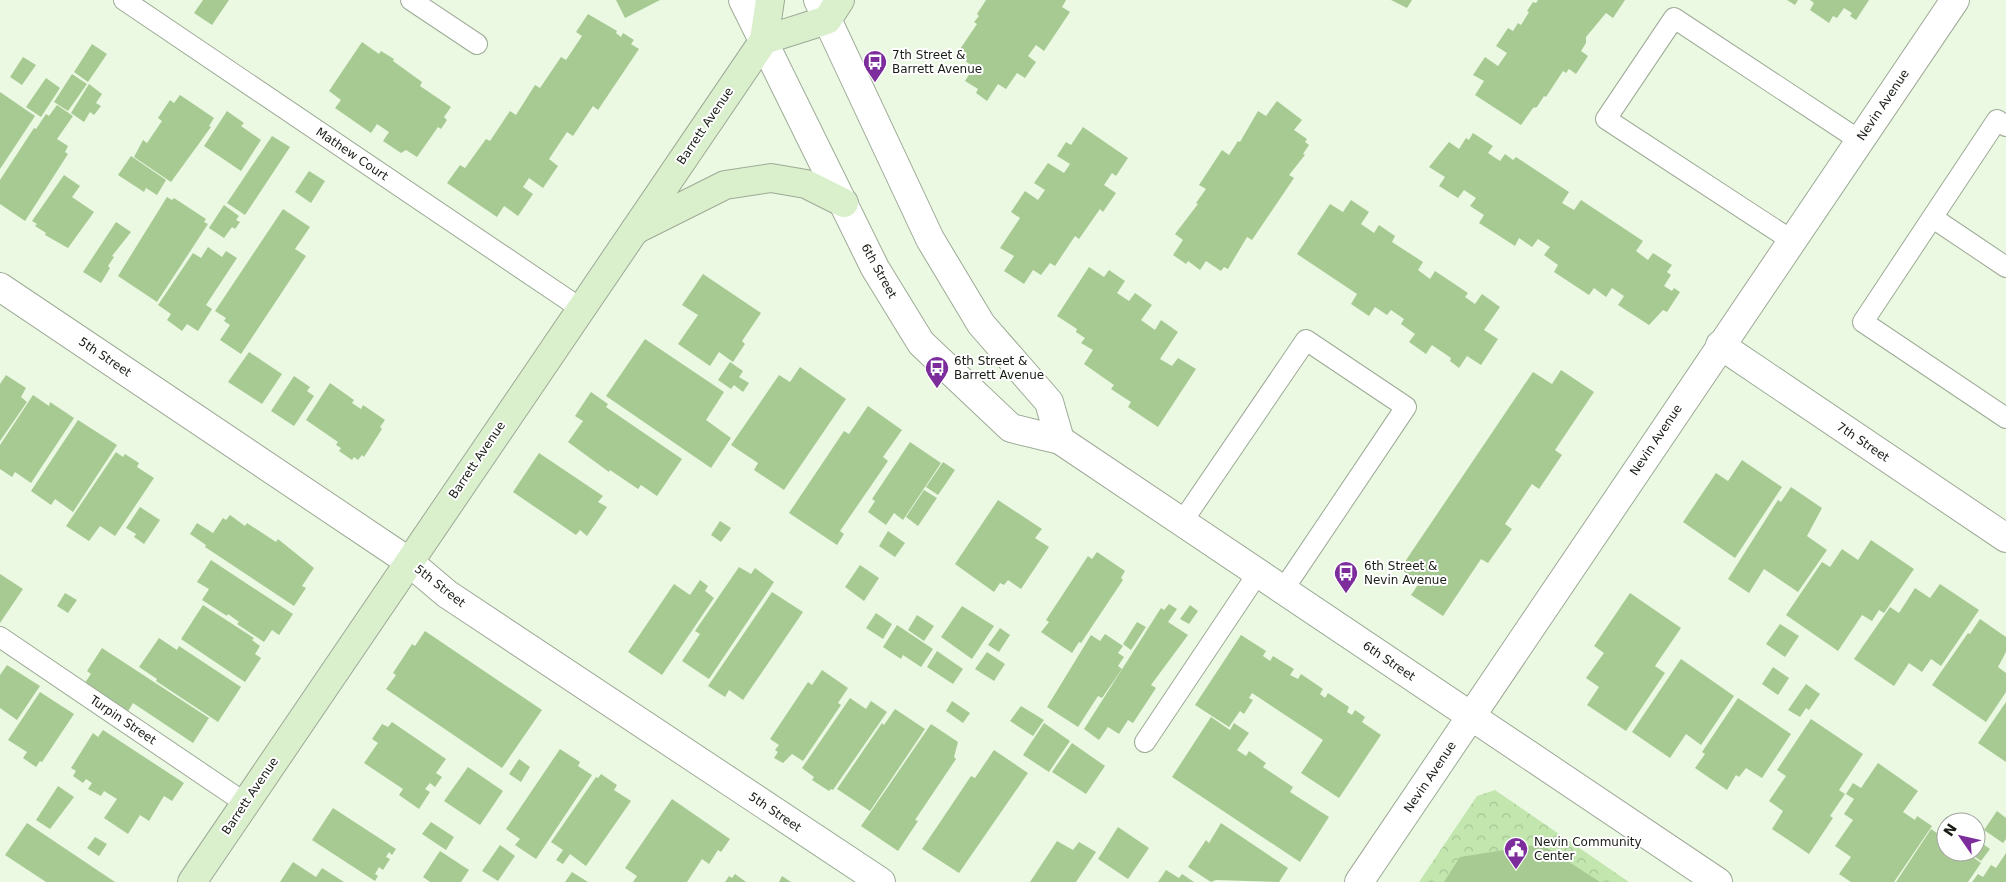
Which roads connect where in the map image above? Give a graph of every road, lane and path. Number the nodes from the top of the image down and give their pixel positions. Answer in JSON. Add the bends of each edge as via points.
{"nodes":[{"id":1,"x":124,"y":0,"type":"edge"},
{"id":2,"x":411,"y":0,"type":"edge"},
{"id":3,"x":743,"y":0,"type":"edge"},
{"id":4,"x":770,"y":0,"type":"edge"},
{"id":5,"x":1955,"y":0,"type":"edge"},
{"id":6,"x":828,"y":7,"type":"edge"},
{"id":7,"x":764,"y":40,"type":"junction"},
{"id":8,"x":477,"y":44,"type":"dead end"},
{"id":9,"x":2006,"y":126,"type":"edge"},
{"id":10,"x":1859,"y":140,"type":"junction"},
{"id":11,"x":844,"y":203,"type":"junction"},
{"id":12,"x":1932,"y":218,"type":"junction"},
{"id":13,"x":634,"y":230,"type":"junction"},
{"id":14,"x":1791,"y":240,"type":"junction"},
{"id":15,"x":2006,"y":267,"type":"edge"},
{"id":16,"x":0,"y":287,"type":"edge"},
{"id":17,"x":580,"y":308,"type":"junction"},
{"id":18,"x":1720,"y":345,"type":"junction"},
{"id":19,"x":2006,"y":418,"type":"edge"},
{"id":20,"x":1060,"y":440,"type":"junction"},
{"id":21,"x":1182,"y":522,"type":"junction"},
{"id":22,"x":2006,"y":538,"type":"edge"},
{"id":23,"x":408,"y":561,"type":"junction"},
{"id":24,"x":1258,"y":573,"type":"junction"},
{"id":25,"x":1283,"y":590,"type":"junction"},
{"id":26,"x":0,"y":637,"type":"edge"},
{"id":27,"x":1471,"y":716,"type":"junction"},
{"id":28,"x":1145,"y":742,"type":"dead end"},
{"id":29,"x":245,"y":803,"type":"junction"},
{"id":30,"x":192,"y":882,"type":"edge"},
{"id":31,"x":881,"y":882,"type":"edge"},
{"id":32,"x":1359,"y":882,"type":"edge"},
{"id":33,"x":1718,"y":882,"type":"edge"}],
"edges":[{"from":1,"to":17,"type":"lane","name":"Mathew Court"},
{"from":2,"to":8,"type":"lane"},
{"from":3,"to":7,"type":"street"},
{"from":4,"to":7,"type":"main road","name":"Barrett Avenue"},
{"from":5,"to":10,"type":"street","name":"Nevin Avenue"},
{"from":6,"to":7,"type":"main road"},
{"from":6,"to":20,"type":"street","via":[[930,239],[981,324],[1049,402]]},
{"from":7,"to":11,"type":"street","name":"6th Street"},
{"from":7,"to":13,"type":"main road","name":"Barrett Avenue"},
{"from":9,"to":12,"type":"lane","via":[[1997,120]]},
{"from":10,"to":14,"type":"street","name":"Nevin Avenue"},
{"from":10,"to":14,"type":"lane","via":[[1674,18],[1606,119]]},
{"from":11,"to":13,"type":"main road","via":[[806,184],[771,178],[725,185]]},
{"from":11,"to":20,"type":"street","name":"6th Street","via":[[875,268],[921,342],[1011,428]]},
{"from":12,"to":15,"type":"lane"},
{"from":12,"to":19,"type":"lane","via":[[1863,322]]},
{"from":13,"to":17,"type":"main road","name":"Barrett Avenue"},
{"from":14,"to":18,"type":"street","name":"Nevin Avenue"},
{"from":16,"to":23,"type":"street","name":"5th Street"},
{"from":17,"to":23,"type":"main road","name":"Barrett Avenue"},
{"from":18,"to":22,"type":"street","name":"7th Street"},
{"from":18,"to":27,"type":"street","name":"Nevin Avenue"},
{"from":20,"to":21,"type":"street","name":"6th Street"},
{"from":21,"to":24,"type":"street","name":"6th Street"},
{"from":21,"to":25,"type":"lane","via":[[1306,340],[1314,345],[1406,407]]},
{"from":23,"to":29,"type":"main road","name":"Barrett Avenue"},
{"from":23,"to":31,"type":"street","name":"5th Street","via":[[447,594]]},
{"from":24,"to":25,"type":"street","name":"6th Street"},
{"from":24,"to":28,"type":"lane"},
{"from":25,"to":27,"type":"street","name":"6th Street"},
{"from":26,"to":29,"type":"lane","name":"Turpin Street"},
{"from":27,"to":32,"type":"street","name":"Nevin Avenue"},
{"from":27,"to":33,"type":"street","name":"6th Street"},
{"from":29,"to":30,"type":"main road","name":"Barrett Avenue"}]}
